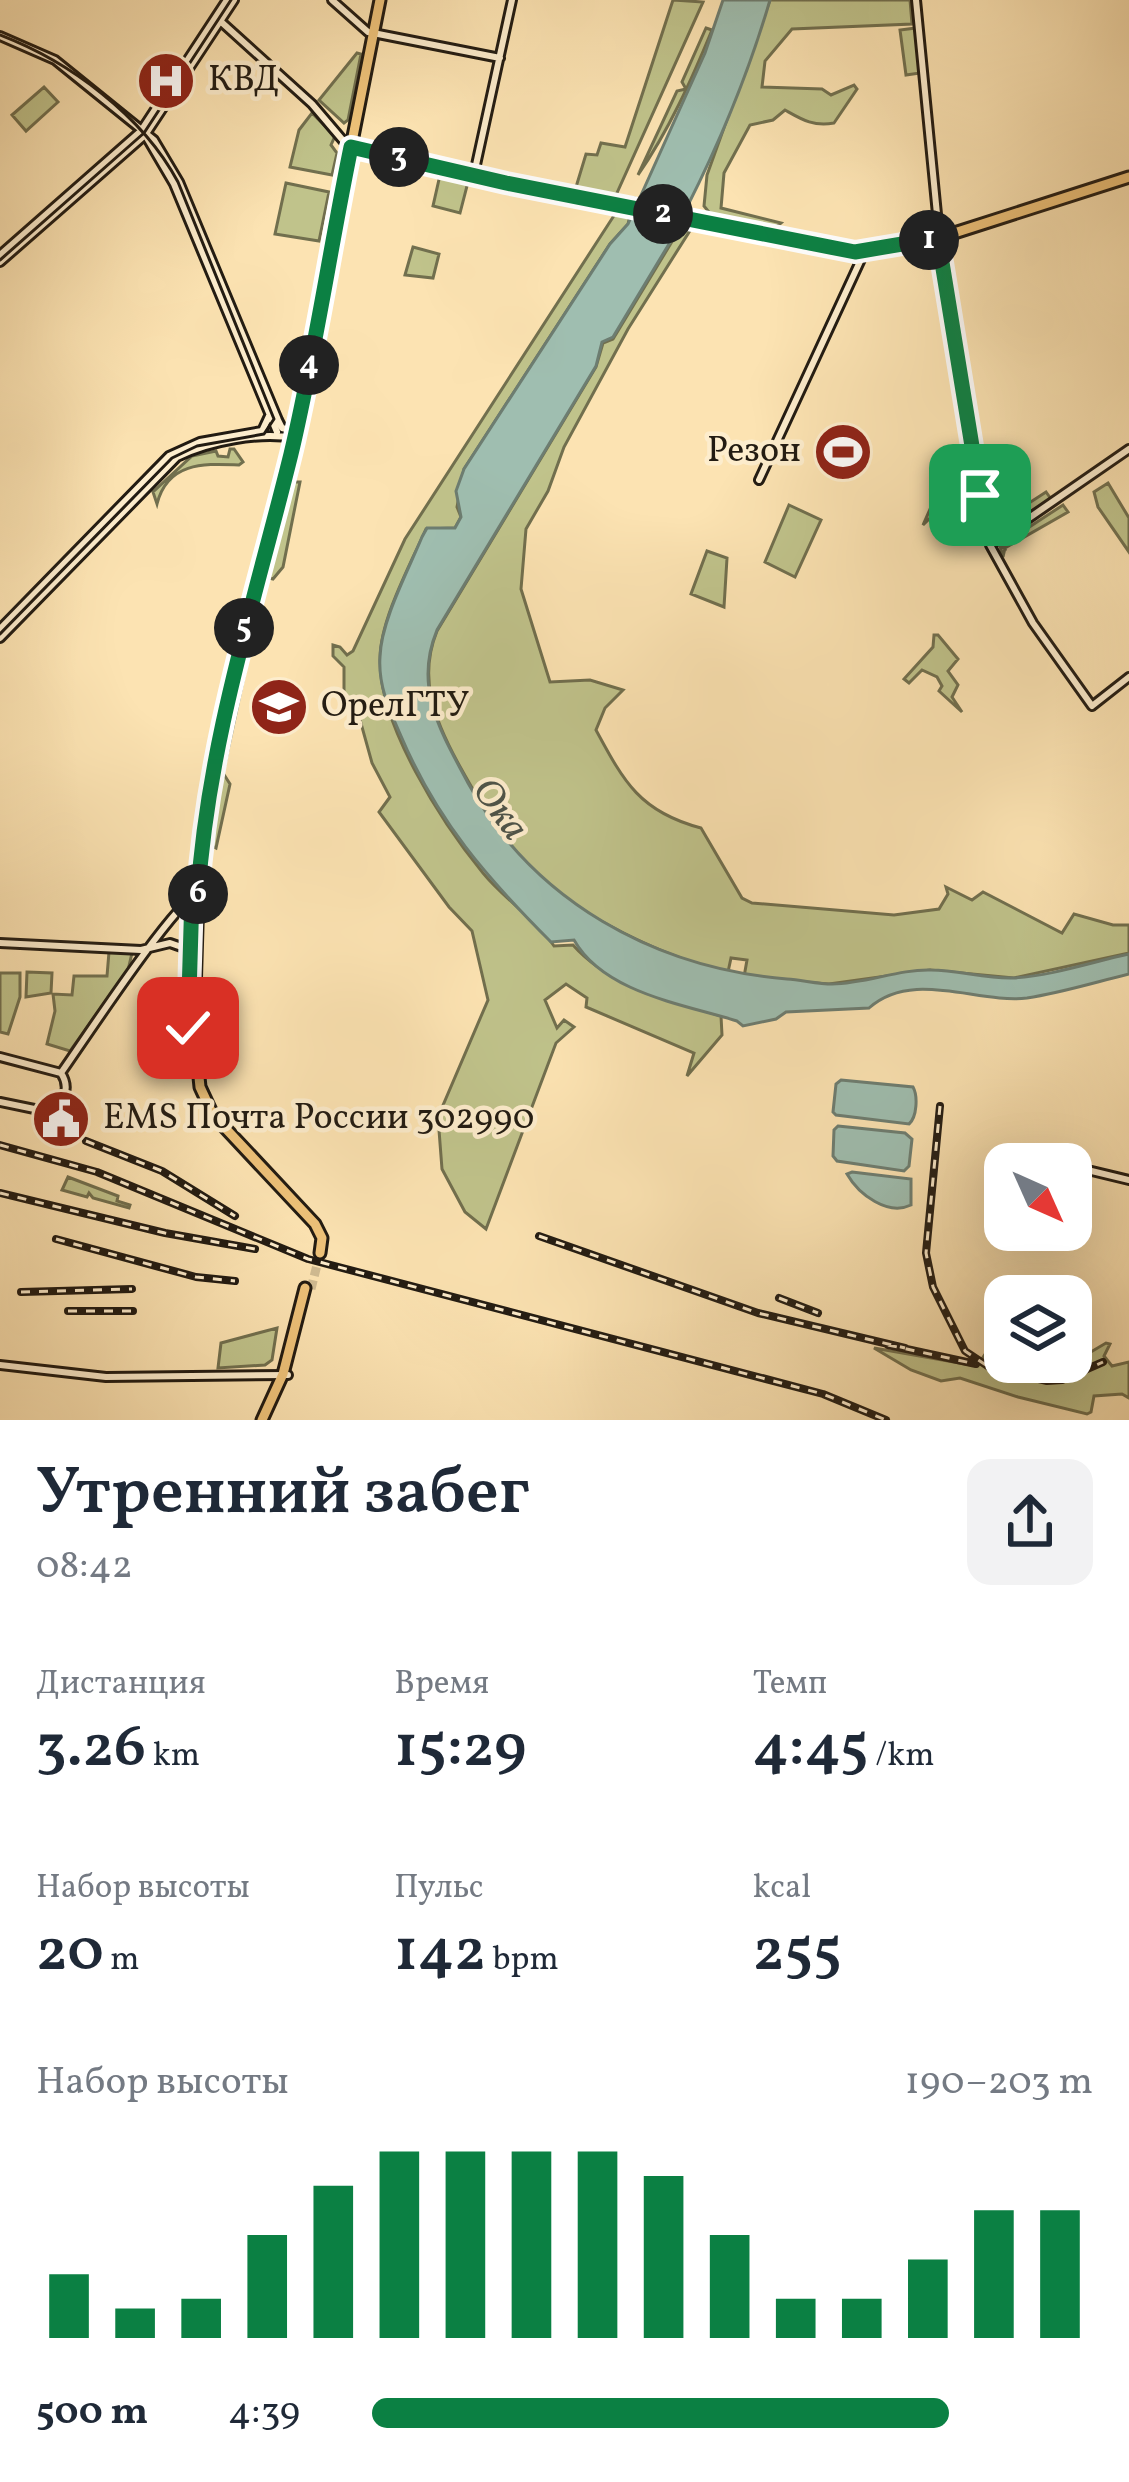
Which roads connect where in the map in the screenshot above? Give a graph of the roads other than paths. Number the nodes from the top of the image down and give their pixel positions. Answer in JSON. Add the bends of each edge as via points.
{"nodes":[{"id":1,"x":230,"y":0,"type":"edge"},
{"id":2,"x":332,"y":0,"type":"edge"},
{"id":3,"x":378,"y":0,"type":"edge"},
{"id":4,"x":512,"y":0,"type":"edge"},
{"id":5,"x":916,"y":0,"type":"edge"},
{"id":6,"x":218,"y":19,"type":"junction"},
{"id":7,"x":371,"y":32,"type":"junction"},
{"id":8,"x":0,"y":36,"type":"edge"},
{"id":9,"x":500,"y":58,"type":"junction"},
{"id":10,"x":154,"y":123,"type":"junction"},
{"id":11,"x":143,"y":133,"type":"junction"},
{"id":12,"x":154,"y":140,"type":"junction"},
{"id":13,"x":349,"y":146,"type":"junction"},
{"id":14,"x":475,"y":174,"type":"junction"},
{"id":15,"x":1129,"y":177,"type":"edge"},
{"id":16,"x":938,"y":238,"type":"junction"},
{"id":17,"x":864,"y":253,"type":"junction"},
{"id":18,"x":0,"y":259,"type":"edge"},
{"id":19,"x":273,"y":417,"type":"junction"},
{"id":20,"x":282,"y":433,"type":"junction"},
{"id":21,"x":1129,"y":449,"type":"edge"},
{"id":22,"x":759,"y":480,"type":"dead end"},
{"id":23,"x":990,"y":545,"type":"junction"},
{"id":24,"x":0,"y":633,"type":"edge"},
{"id":25,"x":1129,"y":677,"type":"edge"},
{"id":26,"x":195,"y":894,"type":"junction"},
{"id":27,"x":0,"y":943,"type":"edge"},
{"id":28,"x":150,"y":948,"type":"junction"},
{"id":29,"x":190,"y":950,"type":"junction"},
{"id":30,"x":0,"y":1058,"type":"edge"},
{"id":31,"x":61,"y":1072,"type":"junction"},
{"id":32,"x":0,"y":1102,"type":"edge"},
{"id":33,"x":1092,"y":1171,"type":"edge"},
{"id":34,"x":1129,"y":1180,"type":"edge"},
{"id":35,"x":288,"y":1356,"type":"junction"},
{"id":36,"x":0,"y":1365,"type":"edge"},
{"id":37,"x":259,"y":1374,"type":"junction"},
{"id":38,"x":285,"y":1375,"type":"junction"},
{"id":39,"x":278,"y":1389,"type":"junction"},
{"id":40,"x":266,"y":1420,"type":"edge"}],
"edges":[{"from":1,"to":6,"type":"main road"},
{"from":2,"to":7,"type":"main road"},
{"from":3,"to":7,"type":"main road"},
{"from":4,"to":9,"type":"main road"},
{"from":5,"to":16,"type":"main road"},
{"from":6,"to":10,"type":"main road"},
{"from":6,"to":11,"type":"main road"},
{"from":6,"to":13,"type":"main road"},
{"from":7,"to":9,"type":"main road"},
{"from":7,"to":13,"type":"main road"},
{"from":8,"to":11,"type":"main road","via":[[55,60]]},
{"from":9,"to":14,"type":"main road"},
{"from":10,"to":11,"type":"main road"},
{"from":10,"to":12,"type":"main road"},
{"from":11,"to":12,"type":"main road"},
{"from":11,"to":18,"type":"main road"},
{"from":11,"to":19,"type":"main road","via":[[174,184]]},
{"from":12,"to":19,"type":"main road","via":[[179,182]]},
{"from":13,"to":14,"type":"main road"},
{"from":13,"to":20,"type":"main road"},
{"from":14,"to":17,"type":"main road"},
{"from":15,"to":16,"type":"main road"},
{"from":16,"to":17,"type":"main road"},
{"from":16,"to":23,"type":"main road"},
{"from":17,"to":22,"type":"main road"},
{"from":19,"to":20,"type":"main road"},
{"from":20,"to":24,"type":"main road","via":[[177,457]]},
{"from":20,"to":26,"type":"main road","via":[[228,681]]},
{"from":21,"to":23,"type":"main road"},
{"from":23,"to":25,"type":"main road","via":[[1092,706]]},
{"from":26,"to":28,"type":"main road"},
{"from":26,"to":29,"type":"main road"},
{"from":26,"to":29,"type":"main road","via":[[202,1094],[315,1224],[318,1247],[300,1214],[199,1100],[188,1028]]},
{"from":27,"to":28,"type":"main road"},
{"from":28,"to":29,"type":"main road"},
{"from":28,"to":31,"type":"main road"},
{"from":30,"to":31,"type":"main road"},
{"from":31,"to":32,"type":"main road","via":[[65,1093],[49,1112]]},
{"from":33,"to":34,"type":"main road"},
{"from":35,"to":37,"type":"main road"},
{"from":35,"to":38,"type":"main road"},
{"from":35,"to":38,"type":"main road","via":[[308,1288]]},
{"from":36,"to":37,"type":"main road","via":[[106,1377]]},
{"from":37,"to":38,"type":"main road"},
{"from":37,"to":39,"type":"main road"},
{"from":38,"to":39,"type":"main road"},
{"from":38,"to":40,"type":"main road"},
{"from":39,"to":40,"type":"main road"}]}
